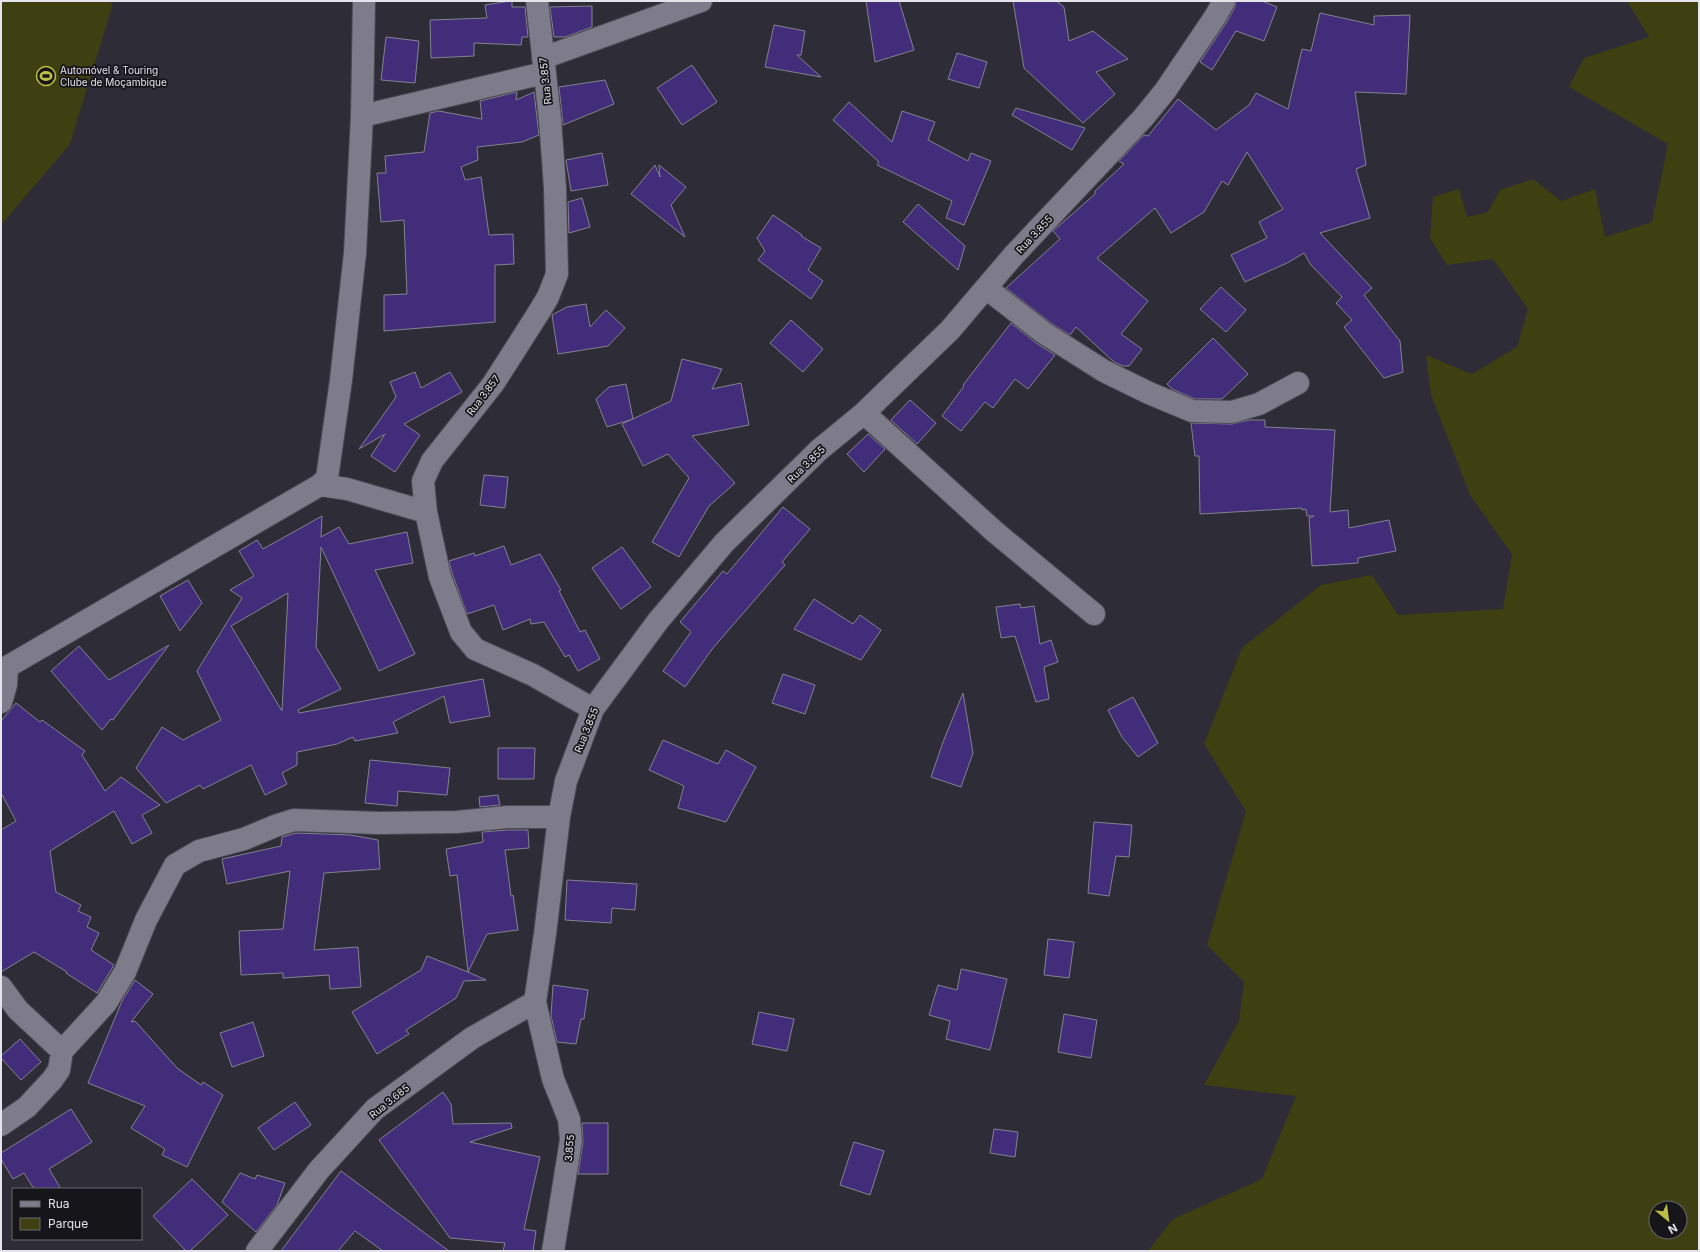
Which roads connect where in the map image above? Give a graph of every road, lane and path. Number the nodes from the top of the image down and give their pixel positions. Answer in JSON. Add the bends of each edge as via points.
{"nodes":[{"id":1,"x":364,"y":1,"type":"edge"},
{"id":2,"x":537,"y":1,"type":"edge"},
{"id":3,"x":701,"y":1,"type":"edge"},
{"id":4,"x":1224,"y":1,"type":"edge"},
{"id":5,"x":544,"y":66,"type":"junction"},
{"id":6,"x":362,"y":116,"type":"junction"},
{"id":7,"x":986,"y":288,"type":"junction"},
{"id":8,"x":1298,"y":384,"type":"dead end"},
{"id":9,"x":864,"y":413,"type":"junction"},
{"id":10,"x":320,"y":485,"type":"junction"},
{"id":11,"x":426,"y":512,"type":"junction"},
{"id":12,"x":1094,"y":614,"type":"dead end"},
{"id":13,"x":4,"y":669,"type":"edge"},
{"id":14,"x":1,"y":702,"type":"edge"},
{"id":15,"x":593,"y":709,"type":"junction"},
{"id":16,"x":559,"y":817,"type":"junction"},
{"id":17,"x":1,"y":987,"type":"edge"},
{"id":18,"x":535,"y":1002,"type":"junction"},
{"id":19,"x":62,"y":1051,"type":"junction"},
{"id":20,"x":1,"y":1125,"type":"edge"},
{"id":21,"x":257,"y":1251,"type":"edge"},
{"id":22,"x":553,"y":1251,"type":"edge"}],
"edges":[{"from":1,"to":6,"type":"street"},
{"from":2,"to":5,"type":"street","name":"Rua 3.857"},
{"from":3,"to":5,"type":"street"},
{"from":4,"to":7,"type":"street","name":"Rua 3.855","via":[[1165,91],[1148,112]]},
{"from":5,"to":6,"type":"street"},
{"from":5,"to":11,"type":"street","name":"Rua 3.857","via":[[555,188],[557,274],[548,297],[497,378],[432,461],[423,481]]},
{"from":6,"to":10,"type":"street","via":[[355,253],[341,380],[329,469],[327,478]]},
{"from":7,"to":8,"type":"street","via":[[1044,333],[1104,371],[1192,410],[1232,412],[1259,404]]},
{"from":7,"to":9,"type":"street","name":"Rua 3.855","via":[[950,330]]},
{"from":9,"to":12,"type":"street","via":[[995,532]]},
{"from":9,"to":15,"type":"street","name":"Rua 3.855","via":[[819,450],[724,543],[658,621]]},
{"from":10,"to":11,"type":"street","via":[[347,489]]},
{"from":10,"to":13,"type":"street"},
{"from":11,"to":15,"type":"street","name":"Rua 3.857","via":[[440,577],[461,632],[475,649],[533,675]]},
{"from":13,"to":14,"type":"street","via":[[6,685]]},
{"from":15,"to":16,"type":"street","name":"Rua 3.855","via":[[566,781]]},
{"from":16,"to":18,"type":"street","name":"Rua 3.855"},
{"from":16,"to":19,"type":"street","via":[[379,823],[294,820],[244,839],[199,851],[175,865],[146,920],[125,972],[110,997]]},
{"from":17,"to":19,"type":"street","via":[[18,1010]]},
{"from":18,"to":21,"type":"street","name":"Rua 3.685","via":[[472,1038],[375,1109],[319,1170]]},
{"from":18,"to":22,"type":"street","name":"3.855","via":[[553,1079],[569,1120],[571,1140]]},
{"from":19,"to":20,"type":"street","via":[[59,1070],[52,1080],[27,1107]]}]}
